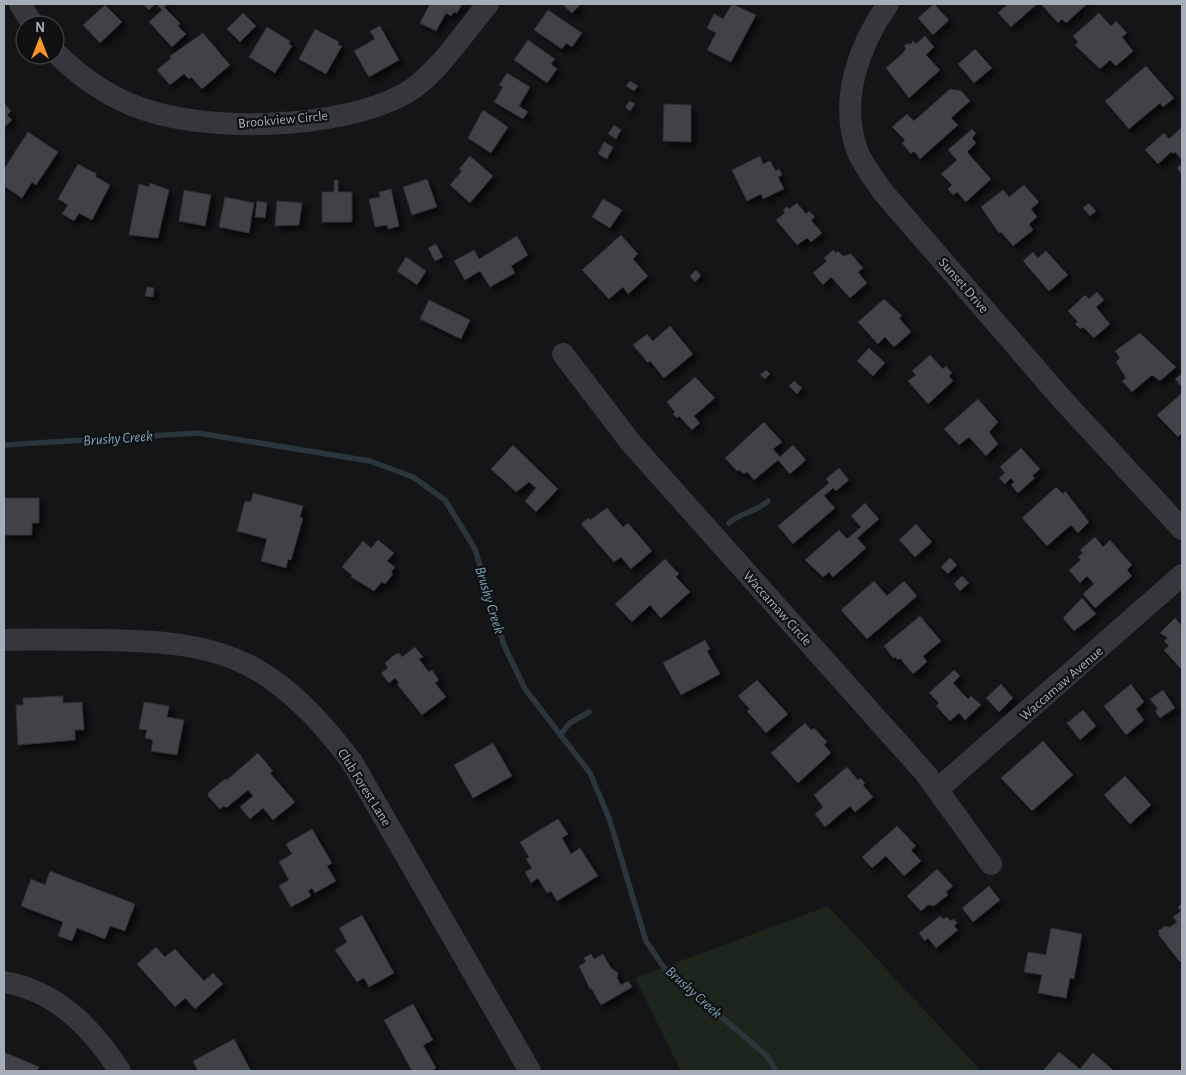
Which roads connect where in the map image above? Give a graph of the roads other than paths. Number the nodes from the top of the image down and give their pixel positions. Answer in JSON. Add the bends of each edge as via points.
{"nodes":[{"id":1,"x":488,"y":4,"type":"edge"},
{"id":2,"x":888,"y":4,"type":"edge"},
{"id":3,"x":65,"y":62,"type":"edge"},
{"id":4,"x":563,"y":354,"type":"dead end"},
{"id":5,"x":1182,"y":529,"type":"edge"},
{"id":6,"x":1182,"y":575,"type":"edge"},
{"id":7,"x":4,"y":640,"type":"edge"},
{"id":8,"x":938,"y":789,"type":"junction"},
{"id":9,"x":991,"y":864,"type":"dead end"},
{"id":10,"x":4,"y":982,"type":"edge"},
{"id":11,"x":120,"y":1071,"type":"edge"},
{"id":12,"x":530,"y":1071,"type":"edge"}],
"edges":[{"from":1,"to":3,"type":"street","name":"Brookview Circle","via":[[426,78],[408,92],[386,103],[313,120],[266,124],[183,121],[133,106],[104,92]]},
{"from":2,"to":5,"type":"street","name":"Sunset Drive","via":[[860,56],[850,105],[857,150],[869,172],[1061,398]]},
{"from":4,"to":8,"type":"street","name":"Waccamaw Circle","via":[[631,443]]},
{"from":6,"to":8,"type":"street","name":"Waccamaw Avenue"},
{"from":7,"to":12,"type":"street","name":"Club Forest Lane","via":[[148,641],[204,648],[251,666],[291,694],[323,724],[352,762]]},
{"from":8,"to":9,"type":"street","name":"Waccamaw Circle"},
{"from":10,"to":11,"type":"street","via":[[46,996],[62,1006],[91,1031]]}]}
